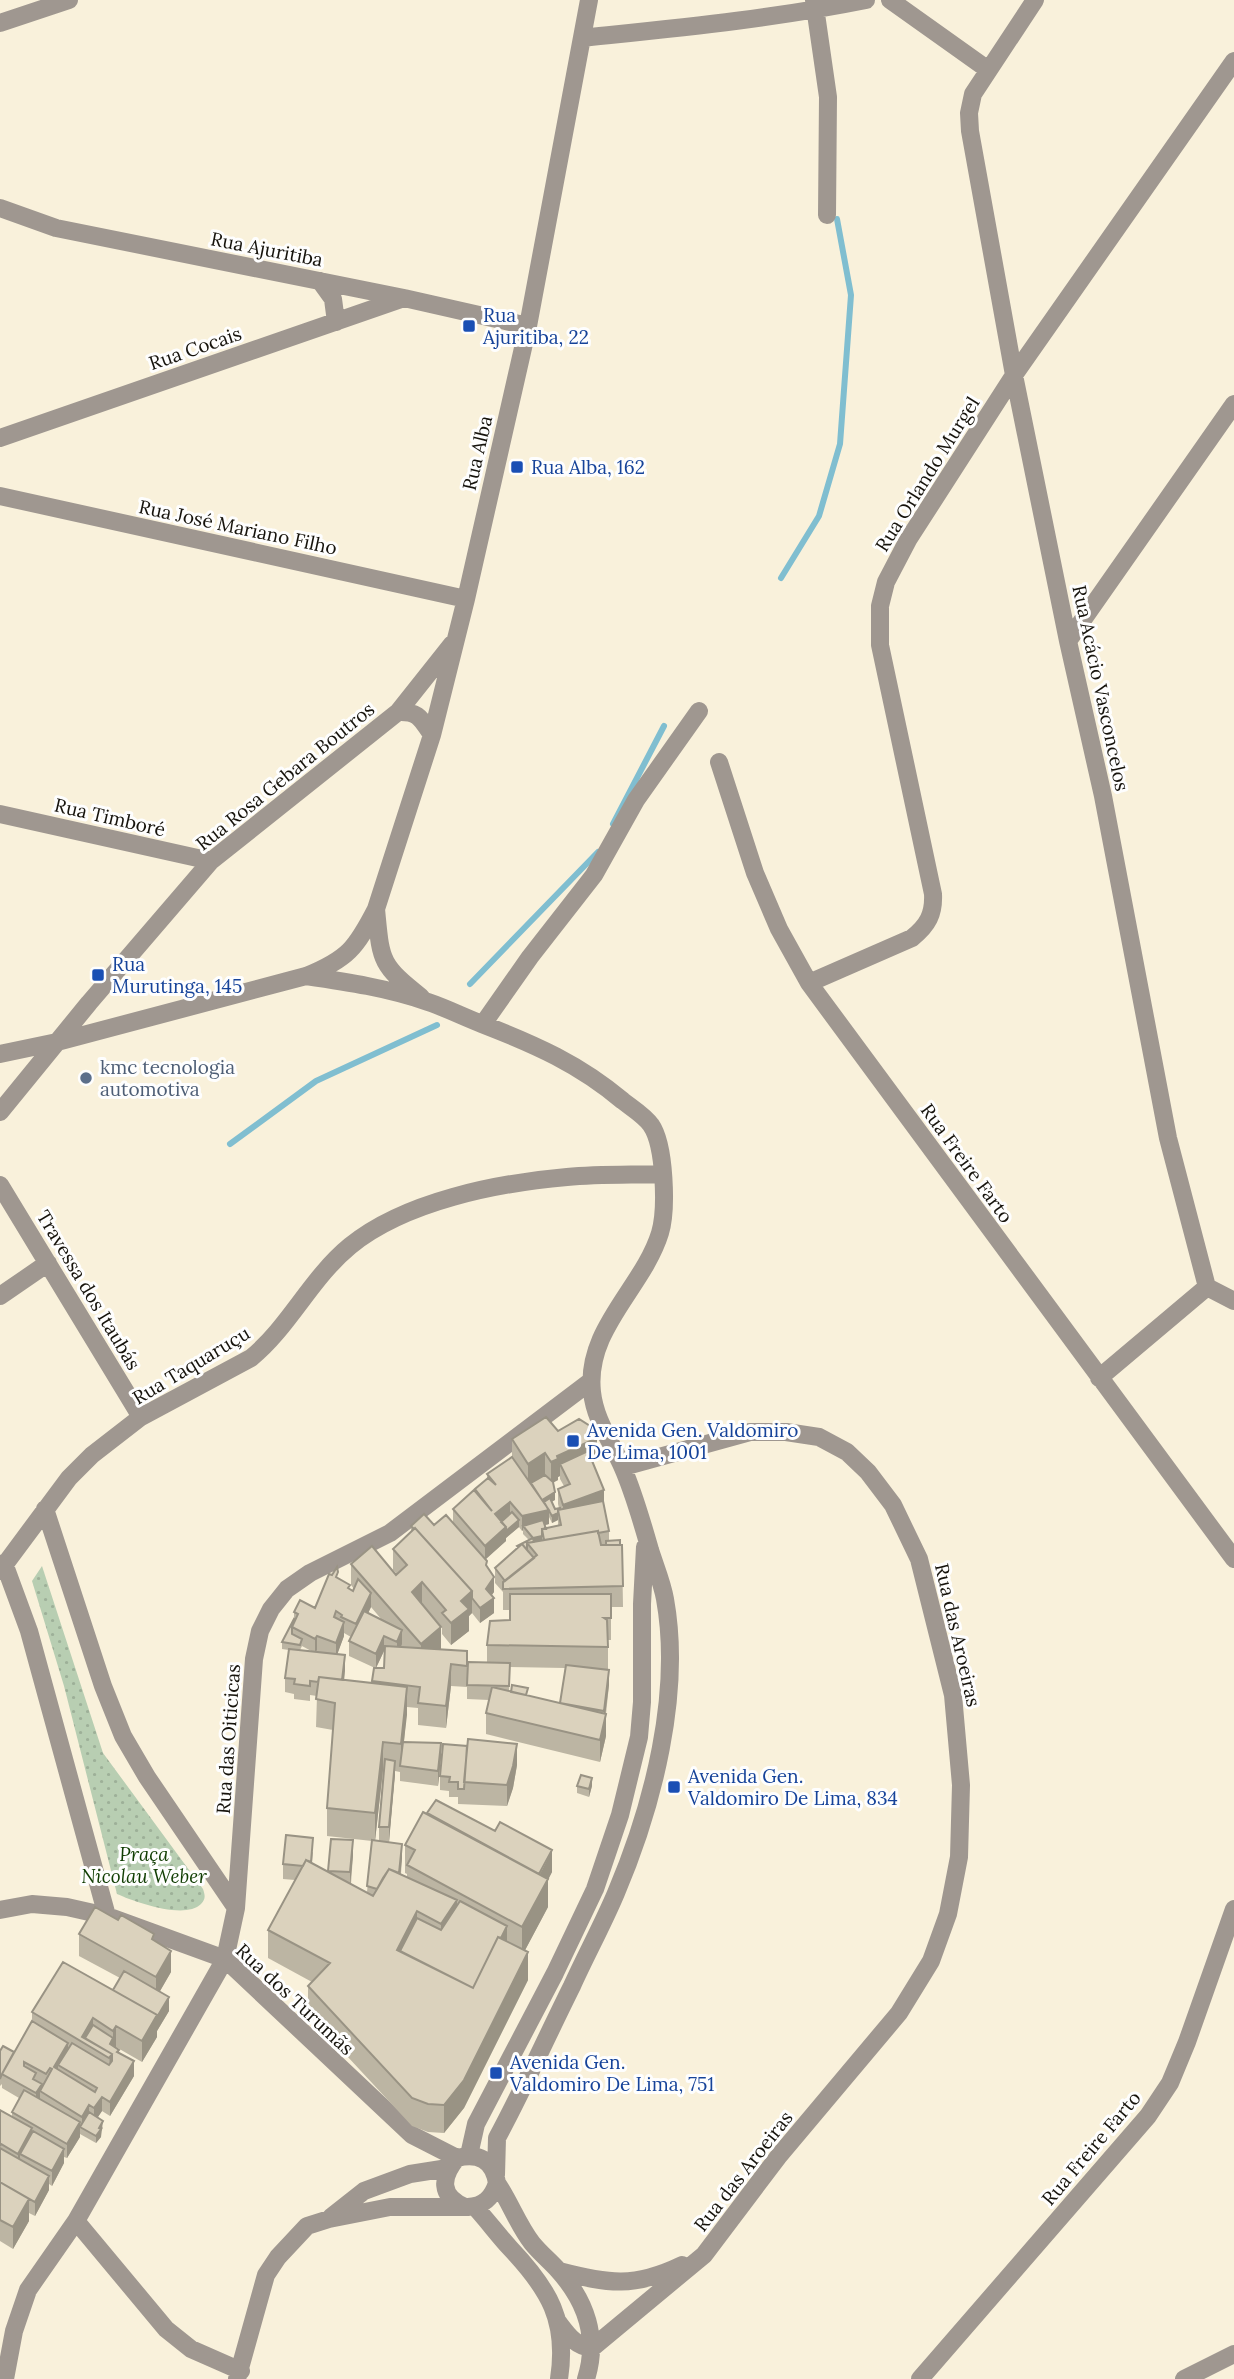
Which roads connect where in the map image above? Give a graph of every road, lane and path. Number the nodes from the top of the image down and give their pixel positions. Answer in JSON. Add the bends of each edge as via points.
{"nodes":[{"id":1,"x":69,"y":0,"type":"edge"},
{"id":2,"x":589,"y":0,"type":"edge"},
{"id":3,"x":866,"y":0,"type":"edge"},
{"id":4,"x":890,"y":0,"type":"edge"},
{"id":5,"x":1035,"y":0,"type":"edge"},
{"id":6,"x":838,"y":3,"type":"edge"},
{"id":7,"x":815,"y":5,"type":"edge"},
{"id":8,"x":0,"y":23,"type":"edge"},
{"id":9,"x":582,"y":38,"type":"junction"},
{"id":10,"x":1234,"y":61,"type":"edge"},
{"id":11,"x":987,"y":69,"type":"junction"},
{"id":12,"x":0,"y":208,"type":"edge"},
{"id":13,"x":827,"y":215,"type":"dead end"},
{"id":14,"x":320,"y":281,"type":"junction"},
{"id":15,"x":404,"y":298,"type":"junction"},
{"id":16,"x":335,"y":322,"type":"junction"},
{"id":17,"x":528,"y":326,"type":"junction"},
{"id":18,"x":1014,"y":374,"type":"junction"},
{"id":19,"x":1234,"y":404,"type":"edge"},
{"id":20,"x":0,"y":438,"type":"edge"},
{"id":21,"x":0,"y":496,"type":"edge"},
{"id":22,"x":466,"y":599,"type":"junction"},
{"id":23,"x":456,"y":638,"type":"junction"},
{"id":24,"x":1068,"y":641,"type":"junction"},
{"id":25,"x":699,"y":711,"type":"dead end"},
{"id":26,"x":398,"y":712,"type":"junction"},
{"id":27,"x":432,"y":736,"type":"junction"},
{"id":28,"x":719,"y":762,"type":"dead end"},
{"id":29,"x":0,"y":814,"type":"edge"},
{"id":30,"x":211,"y":861,"type":"junction"},
{"id":31,"x":376,"y":909,"type":"junction"},
{"id":32,"x":306,"y":975,"type":"junction"},
{"id":33,"x":809,"y":983,"type":"junction"},
{"id":34,"x":427,"y":1002,"type":"junction"},
{"id":35,"x":89,"y":1003,"type":"junction"},
{"id":36,"x":483,"y":1024,"type":"junction"},
{"id":37,"x":117,"y":1026,"type":"junction"},
{"id":38,"x":57,"y":1042,"type":"junction"},
{"id":39,"x":0,"y":1054,"type":"edge"},
{"id":40,"x":1,"y":1109,"type":"edge"},
{"id":41,"x":663,"y":1174,"type":"junction"},
{"id":42,"x":0,"y":1185,"type":"edge"},
{"id":43,"x":48,"y":1263,"type":"junction"},
{"id":44,"x":1207,"y":1287,"type":"junction"},
{"id":45,"x":0,"y":1296,"type":"edge"},
{"id":46,"x":1234,"y":1301,"type":"edge"},
{"id":47,"x":1099,"y":1378,"type":"junction"},
{"id":48,"x":591,"y":1381,"type":"junction"},
{"id":49,"x":141,"y":1418,"type":"junction"},
{"id":50,"x":622,"y":1467,"type":"junction"},
{"id":51,"x":44,"y":1509,"type":"junction"},
{"id":52,"x":645,"y":1534,"type":"junction"},
{"id":53,"x":1234,"y":1559,"type":"edge"},
{"id":54,"x":2,"y":1567,"type":"edge"},
{"id":55,"x":236,"y":1908,"type":"junction"},
{"id":56,"x":1234,"y":1909,"type":"edge"},
{"id":57,"x":0,"y":1910,"type":"edge"},
{"id":58,"x":107,"y":1916,"type":"junction"},
{"id":59,"x":225,"y":1959,"type":"junction"},
{"id":60,"x":458,"y":2160,"type":"junction"},
{"id":61,"x":496,"y":2179,"type":"junction"},
{"id":62,"x":470,"y":2207,"type":"junction"},
{"id":63,"x":329,"y":2219,"type":"junction"},
{"id":64,"x":76,"y":2221,"type":"junction"},
{"id":65,"x":704,"y":2255,"type":"junction"},
{"id":66,"x":559,"y":2271,"type":"junction"},
{"id":67,"x":558,"y":2322,"type":"junction"},
{"id":68,"x":592,"y":2348,"type":"junction"},
{"id":69,"x":1234,"y":2354,"type":"edge"},
{"id":70,"x":239,"y":2375,"type":"edge"},
{"id":71,"x":5,"y":2379,"type":"edge"},
{"id":72,"x":559,"y":2379,"type":"edge"},
{"id":73,"x":586,"y":2379,"type":"edge"},
{"id":74,"x":920,"y":2379,"type":"edge"},
{"id":75,"x":1184,"y":2379,"type":"edge"}],
"edges":[{"from":1,"to":8,"type":"street"},
{"from":2,"to":9,"type":"street","name":"Rua Alba"},
{"from":3,"to":6,"type":"street"},
{"from":4,"to":11,"type":"street"},
{"from":5,"to":11,"type":"street","name":"Rua Acácio Vasconcelos"},
{"from":6,"to":7,"type":"street"},
{"from":7,"to":9,"type":"street","via":[[735,22]]},
{"from":7,"to":13,"type":"street","via":[[828,97]]},
{"from":9,"to":17,"type":"street","name":"Rua Alba"},
{"from":10,"to":18,"type":"street","name":"Rua Orlando Murgel"},
{"from":11,"to":18,"type":"street","name":"Rua Acácio Vasconcelos","via":[[972,94],[970,131]]},
{"from":12,"to":14,"type":"street","name":"Rua Ajuritiba","via":[[56,228]]},
{"from":14,"to":15,"type":"street","name":"Rua Ajuritiba"},
{"from":14,"to":16,"type":"street","via":[[333,299]]},
{"from":15,"to":16,"type":"street","name":"Rua Cocais"},
{"from":15,"to":17,"type":"street","name":"Rua Ajuritiba"},
{"from":16,"to":20,"type":"street","name":"Rua Cocais"},
{"from":17,"to":22,"type":"street","name":"Rua Alba"},
{"from":18,"to":24,"type":"street","name":"Rua Acácio Vasconcelos"},
{"from":18,"to":33,"type":"street","name":"Rua Orlando Murgel","via":[[908,540],[886,582],[880,606],[880,645],[933,894],[930,919],[912,938]]},
{"from":19,"to":24,"type":"street"},
{"from":21,"to":22,"type":"street","name":"Rua José Mariano Filho"},
{"from":22,"to":23,"type":"street","name":"Rua Alba"},
{"from":23,"to":26,"type":"street","name":"Rua Rosa Gebara Boutros"},
{"from":23,"to":27,"type":"street","name":"Rua Alba"},
{"from":24,"to":44,"type":"street","name":"Rua Acácio Vasconcelos","via":[[1103,796],[1168,1138]]},
{"from":25,"to":36,"type":"street","via":[[636,800],[594,875]]},
{"from":26,"to":27,"type":"street","via":[[416,715]]},
{"from":26,"to":30,"type":"street","name":"Rua Rosa Gebara Boutros"},
{"from":27,"to":31,"type":"street","name":"Rua Alba"},
{"from":28,"to":33,"type":"street","name":"Rua Freire Farto","via":[[755,873]]},
{"from":29,"to":30,"type":"street","name":"Rua Timboré"},
{"from":30,"to":35,"type":"street","name":"Rua Rosa Gebara Boutros"},
{"from":31,"to":32,"type":"street","via":[[345,957]]},
{"from":31,"to":34,"type":"street","via":[[384,961]]},
{"from":32,"to":34,"type":"street","via":[[367,985]]},
{"from":32,"to":37,"type":"street"},
{"from":33,"to":47,"type":"street","name":"Rua Freire Farto"},
{"from":34,"to":36,"type":"street"},
{"from":35,"to":37,"type":"street"},
{"from":35,"to":38,"type":"street","name":"Rua Rosa Gebara Boutros"},
{"from":36,"to":41,"type":"street","via":[[569,1061],[652,1125]]},
{"from":37,"to":38,"type":"street"},
{"from":38,"to":39,"type":"street"},
{"from":38,"to":40,"type":"street","name":"Rua Rosa Gebara Boutros"},
{"from":41,"to":48,"type":"street","via":[[662,1228],[651,1259],[603,1334]]},
{"from":41,"to":49,"type":"street","name":"Rua Taquaruçu","via":[[568,1177],[492,1188],[428,1206],[386,1224],[350,1247],[264,1348]]},
{"from":42,"to":43,"type":"street","name":"Travessa dos Itaubás"},
{"from":43,"to":45,"type":"street"},
{"from":43,"to":49,"type":"street","name":"Travessa dos Itaubás"},
{"from":44,"to":46,"type":"street"},
{"from":44,"to":47,"type":"street"},
{"from":47,"to":53,"type":"street","name":"Rua Freire Farto"},
{"from":48,"to":50,"type":"street","via":[[598,1422]]},
{"from":48,"to":55,"type":"street","name":"Rua das Oiticicas","via":[[390,1533],[310,1573],[287,1589],[271,1609],[254,1659]]},
{"from":49,"to":51,"type":"street","name":"Rua Taquaruçu","via":[[92,1455]]},
{"from":50,"to":52,"type":"street"},
{"from":50,"to":65,"type":"street","name":"Rua das Aroeiras","via":[[750,1432],[819,1437],[846,1451],[893,1505],[919,1559],[953,1695],[961,1785],[959,1857],[948,1914],[931,1961],[899,2013]]},
{"from":51,"to":54,"type":"street","name":"Rua Taquaruçu"},
{"from":51,"to":55,"type":"street","via":[[123,1736]]},
{"from":52,"to":60,"type":"street","via":[[642,1702],[621,1815],[595,1889]]},
{"from":52,"to":61,"type":"street","via":[[665,1598],[670,1652],[657,1765],[642,1825],[616,1893],[497,2138]]},
{"from":54,"to":58,"type":"street","via":[[29,1631]]},
{"from":55,"to":59,"type":"street","name":"Rua das Oiticicas"},
{"from":56,"to":74,"type":"street","name":"Rua Freire Farto","via":[[1174,2073],[1148,2116]]},
{"from":57,"to":58,"type":"street","name":"Rua dos Turumãs","via":[[32,1904]]},
{"from":58,"to":59,"type":"street","name":"Rua dos Turumãs"},
{"from":59,"to":60,"type":"street","name":"Rua dos Turumãs","via":[[412,2135]]},
{"from":59,"to":64,"type":"street","name":"Rua das Oiticicas"},
{"from":60,"to":61,"type":"street","via":[[483,2158]]},
{"from":60,"to":62,"type":"street","via":[[444,2184],[451,2199]]},
{"from":60,"to":63,"type":"street","via":[[364,2191]]},
{"from":61,"to":62,"type":"street","via":[[488,2200]]},
{"from":61,"to":66,"type":"street","via":[[533,2245]]},
{"from":62,"to":63,"type":"street","via":[[390,2207]]},
{"from":62,"to":67,"type":"street","via":[[537,2278]]},
{"from":63,"to":70,"type":"street","via":[[307,2226],[266,2275]]},
{"from":64,"to":70,"type":"street","via":[[166,2329],[191,2349]]},
{"from":64,"to":71,"type":"street","name":"Rua das Oiticicas","via":[[28,2290]]},
{"from":65,"to":66,"type":"street","name":"Rua das Aroeiras","via":[[640,2281],[619,2283]]},
{"from":65,"to":68,"type":"street","name":"Rua das Aroeiras"},
{"from":66,"to":68,"type":"street","via":[[581,2300]]},
{"from":67,"to":68,"type":"street","via":[[573,2341]]},
{"from":67,"to":72,"type":"street"},
{"from":68,"to":73,"type":"street"},
{"from":69,"to":75,"type":"street"}]}
